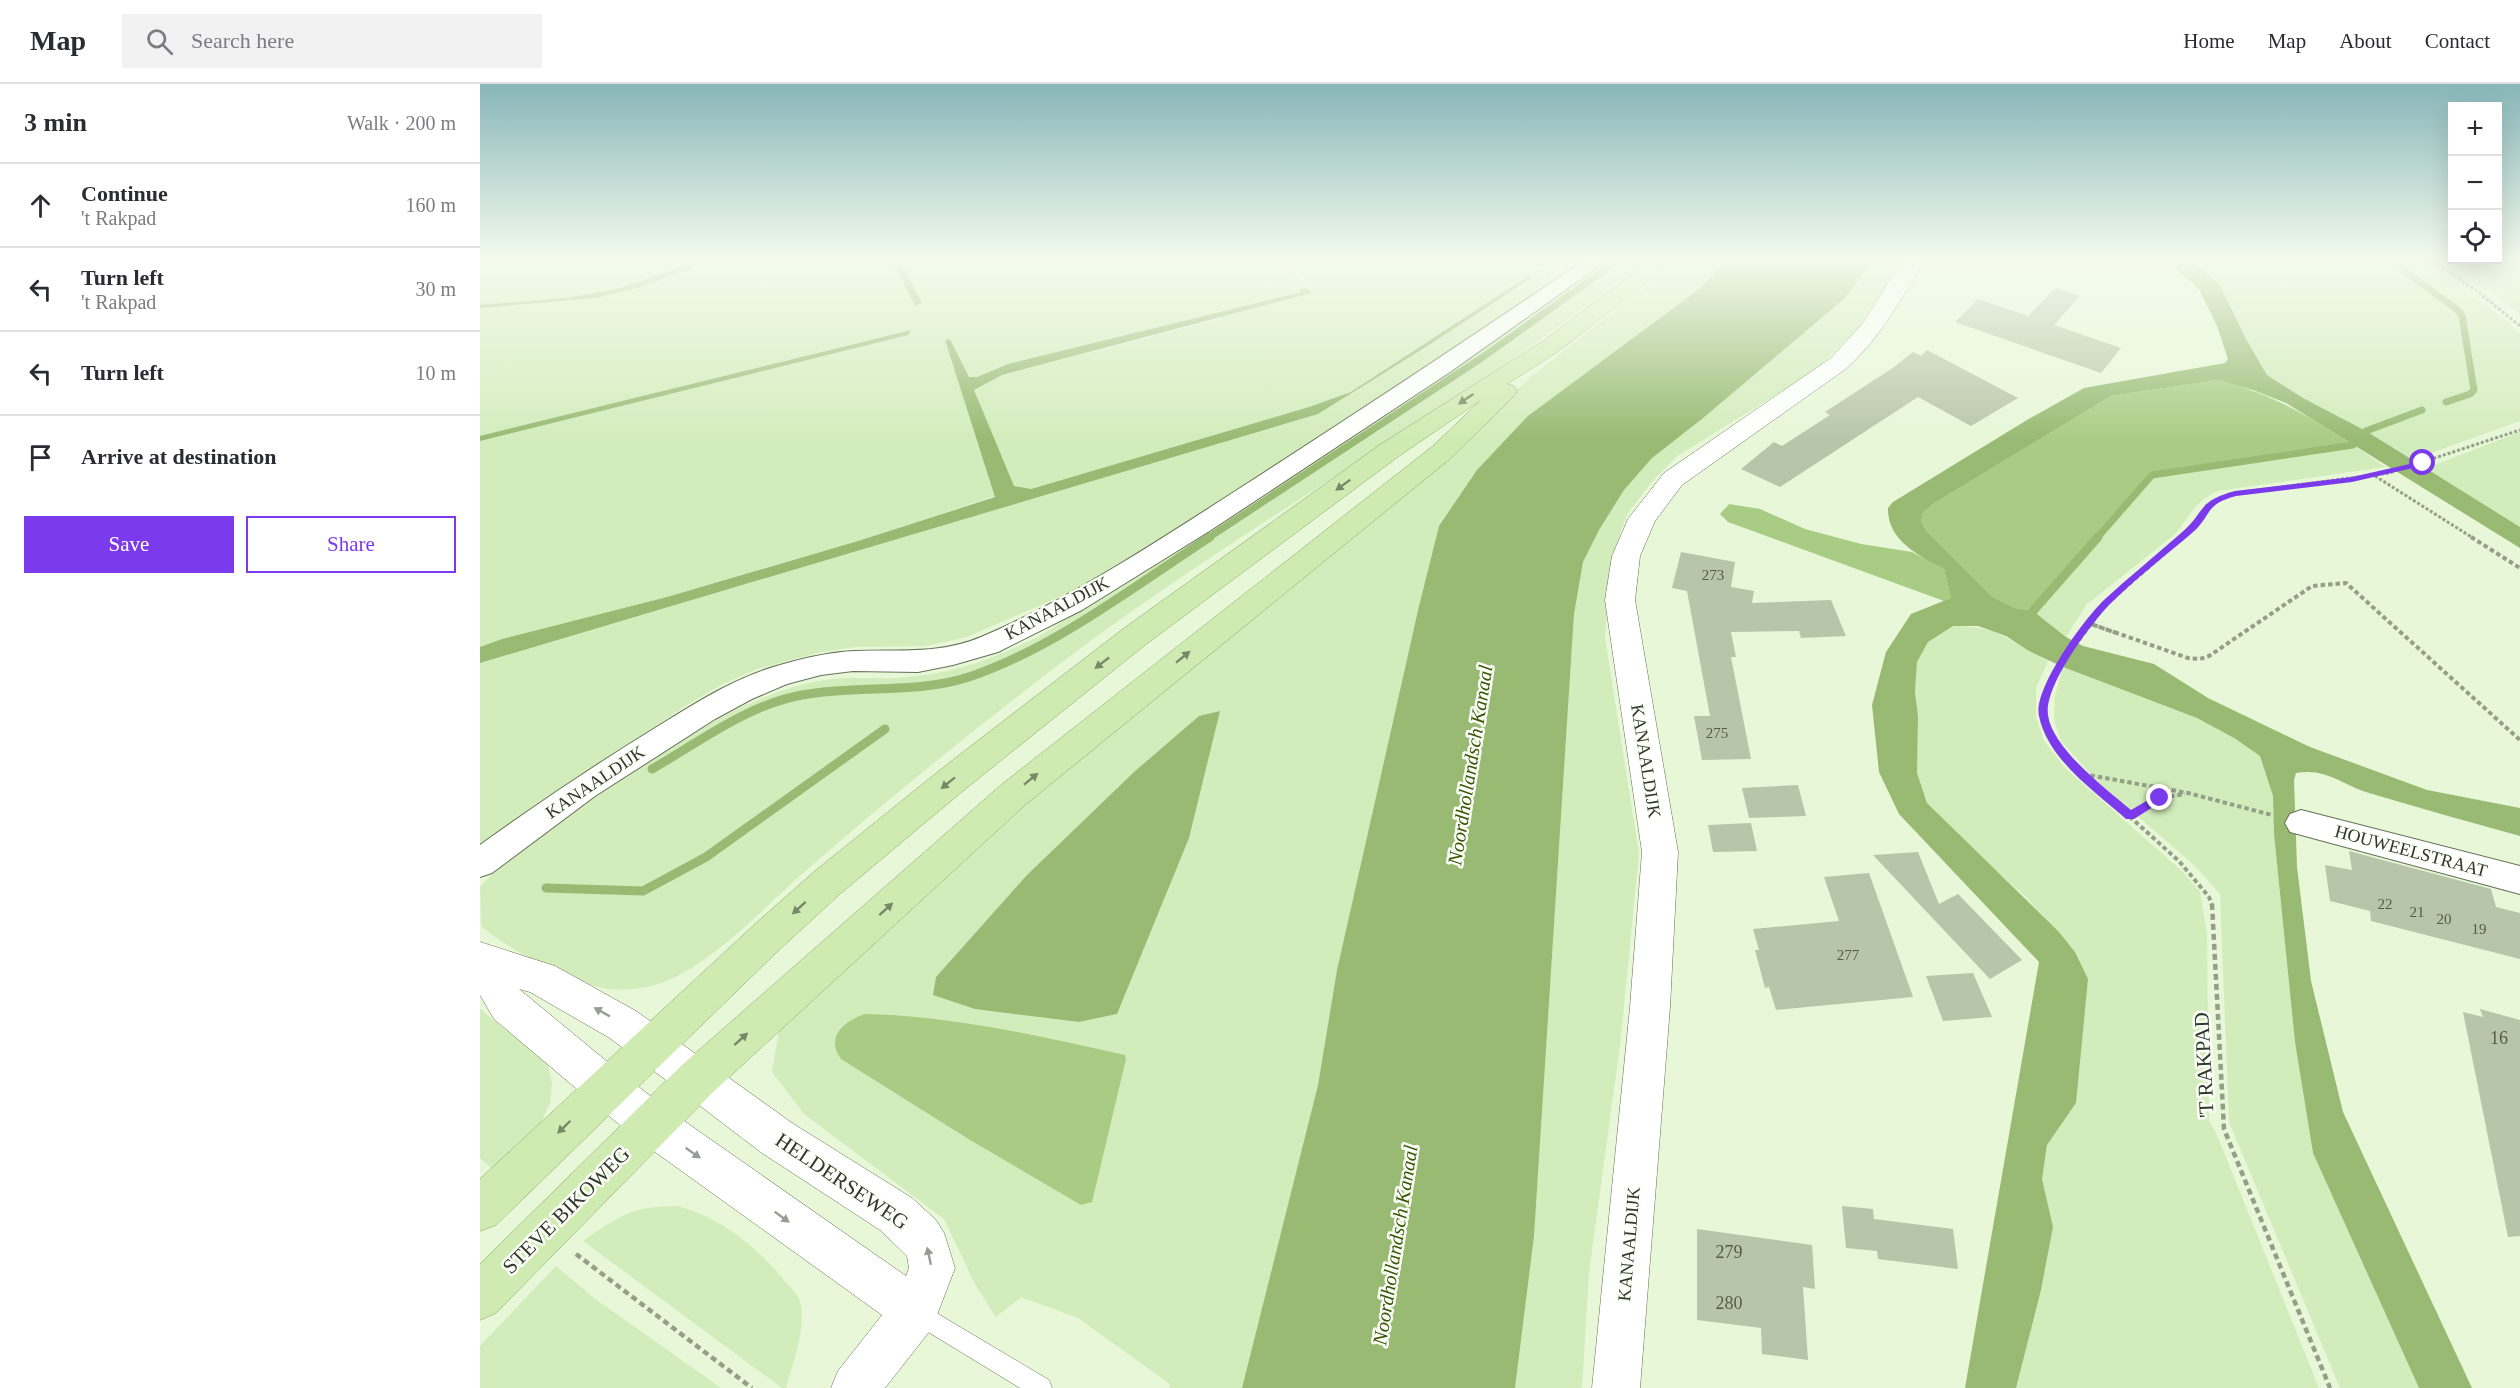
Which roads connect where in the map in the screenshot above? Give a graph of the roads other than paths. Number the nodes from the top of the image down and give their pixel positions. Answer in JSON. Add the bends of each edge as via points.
{"nodes":[{"id":1,"x":1512,"y":320,"type":"edge"},
{"id":2,"x":1586,"y":320,"type":"edge"},
{"id":3,"x":1877,"y":320,"type":"edge"},
{"id":4,"x":1551,"y":346,"type":"junction"},
{"id":5,"x":2301,"y":823,"type":"dead end"},
{"id":6,"x":480,"y":863,"type":"edge"},
{"id":7,"x":2520,"y":880,"type":"edge"},
{"id":8,"x":651,"y":1045,"type":"junction"},
{"id":9,"x":697,"y":1078,"type":"junction"},
{"id":10,"x":606,"y":1087,"type":"junction"},
{"id":11,"x":652,"y":1124,"type":"junction"},
{"id":12,"x":480,"y":1209,"type":"edge"},
{"id":13,"x":480,"y":1297,"type":"edge"},
{"id":14,"x":915,"y":1311,"type":"junction"},
{"id":15,"x":855,"y":1388,"type":"edge"},
{"id":16,"x":1041,"y":1388,"type":"edge"},
{"id":17,"x":1616,"y":1388,"type":"edge"}],
"edges":[{"from":1,"to":6,"type":"street","name":"KANAALDIJK","via":[[1202,524],[1072,603],[988,645],[953,655],[918,662],[853,661],[821,665],[780,675],[742,691],[584,787]]},
{"from":2,"to":4,"type":"main road"},
{"from":3,"to":17,"type":"street","name":"KANAALDIJK","via":[[1857,348],[1830,370],[1672,479],[1642,519],[1626,556],[1620,600],[1660,852]]},
{"from":4,"to":8,"type":"main road","one_way":true,"via":[[1390,450],[1134,637],[837,875]]},
{"from":9,"to":4,"type":"main road","one_way":true,"via":[[1013,795],[1442,452]]},
{"from":5,"to":7,"type":"street","name":"HOUWEELSTRAAT"},
{"from":8,"to":9,"type":"street"},
{"from":8,"to":10,"type":"main road"},
{"from":8,"to":10,"type":"street","one_way":true,"via":[[540,978],[480,959],[508,1006]]},
{"from":9,"to":11,"type":"main road","name":"STEVE BIKOWEG"},
{"from":14,"to":9,"type":"street","name":"HELDERSEWEG","one_way":true,"via":[[932,1269],[928,1248],[920,1236],[896,1214],[777,1138]]},
{"from":10,"to":11,"type":"street"},
{"from":10,"to":12,"type":"main road","one_way":true},
{"from":11,"to":13,"type":"main road","name":"STEVE BIKOWEG"},
{"from":11,"to":14,"type":"street","one_way":true},
{"from":14,"to":15,"type":"street","name":"HELDERSEWEG"},
{"from":14,"to":16,"type":"lane"}]}
